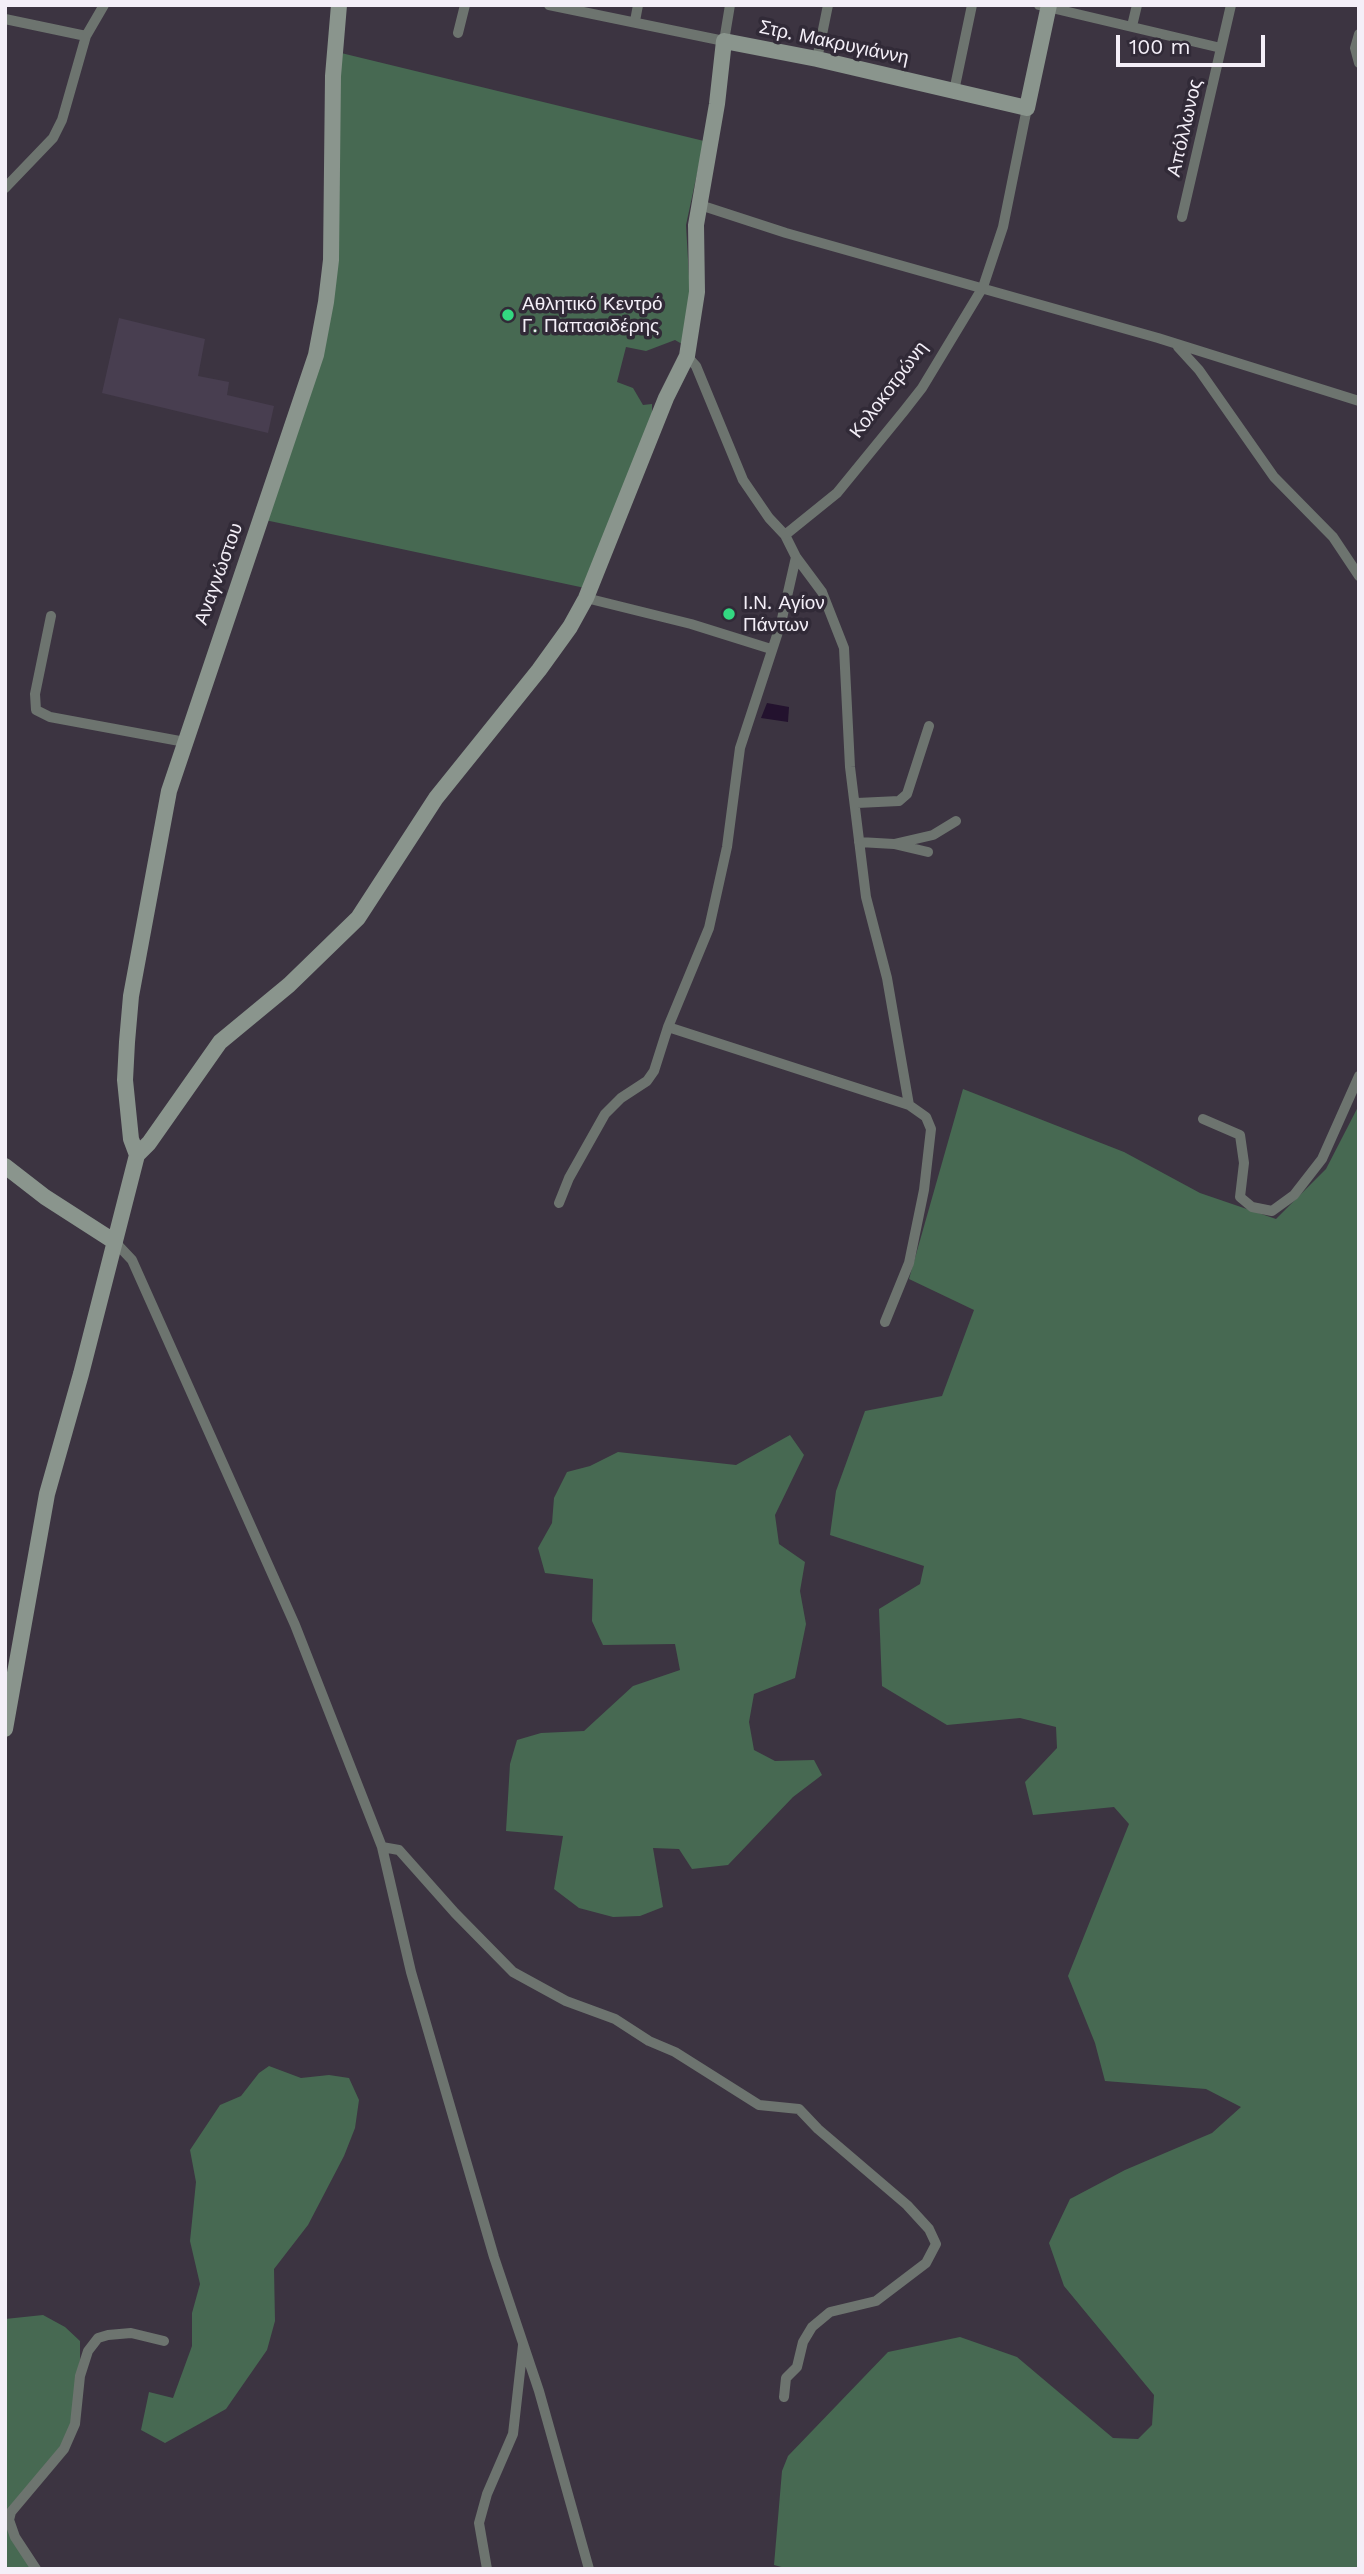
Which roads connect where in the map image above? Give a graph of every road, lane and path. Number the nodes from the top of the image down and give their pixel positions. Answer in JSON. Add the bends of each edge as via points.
{"nodes":[{"id":1,"x":103,"y":5,"type":"edge"},
{"id":2,"x":339,"y":5,"type":"edge"},
{"id":3,"x":465,"y":5,"type":"edge"},
{"id":4,"x":638,"y":5,"type":"edge"},
{"id":5,"x":730,"y":5,"type":"edge"},
{"id":6,"x":828,"y":5,"type":"edge"},
{"id":7,"x":972,"y":5,"type":"edge"},
{"id":8,"x":1137,"y":5,"type":"edge"},
{"id":9,"x":1231,"y":5,"type":"edge"},
{"id":10,"x":556,"y":6,"type":"edge"},
{"id":11,"x":1045,"y":6,"type":"edge"},
{"id":12,"x":5,"y":19,"type":"edge"},
{"id":13,"x":635,"y":21,"type":"junction"},
{"id":14,"x":1132,"y":26,"type":"junction"},
{"id":15,"x":458,"y":33,"type":"dead end"},
{"id":16,"x":1359,"y":34,"type":"edge"},
{"id":17,"x":86,"y":36,"type":"junction"},
{"id":18,"x":724,"y":41,"type":"junction"},
{"id":19,"x":1222,"y":48,"type":"junction"},
{"id":20,"x":817,"y":59,"type":"junction"},
{"id":21,"x":1359,"y":63,"type":"edge"},
{"id":22,"x":954,"y":91,"type":"junction"},
{"id":23,"x":1027,"y":108,"type":"junction"},
{"id":24,"x":5,"y":188,"type":"edge"},
{"id":25,"x":700,"y":205,"type":"junction"},
{"id":26,"x":1182,"y":217,"type":"dead end"},
{"id":27,"x":983,"y":287,"type":"junction"},
{"id":28,"x":1176,"y":345,"type":"junction"},
{"id":29,"x":687,"y":356,"type":"junction"},
{"id":30,"x":1359,"y":401,"type":"edge"},
{"id":31,"x":785,"y":535,"type":"junction"},
{"id":32,"x":796,"y":556,"type":"junction"},
{"id":33,"x":1359,"y":576,"type":"edge"},
{"id":34,"x":586,"y":598,"type":"junction"},
{"id":35,"x":51,"y":616,"type":"dead end"},
{"id":36,"x":771,"y":649,"type":"junction"},
{"id":37,"x":929,"y":726,"type":"dead end"},
{"id":38,"x":185,"y":742,"type":"junction"},
{"id":39,"x":857,"y":803,"type":"junction"},
{"id":40,"x":956,"y":821,"type":"dead end"},
{"id":41,"x":859,"y":842,"type":"junction"},
{"id":42,"x":894,"y":844,"type":"junction"},
{"id":43,"x":928,"y":852,"type":"dead end"},
{"id":44,"x":668,"y":1027,"type":"junction"},
{"id":45,"x":1359,"y":1076,"type":"edge"},
{"id":46,"x":909,"y":1105,"type":"junction"},
{"id":47,"x":1203,"y":1119,"type":"dead end"},
{"id":48,"x":136,"y":1155,"type":"junction"},
{"id":49,"x":5,"y":1166,"type":"edge"},
{"id":50,"x":559,"y":1203,"type":"dead end"},
{"id":51,"x":116,"y":1242,"type":"junction"},
{"id":52,"x":885,"y":1322,"type":"dead end"},
{"id":53,"x":5,"y":1730,"type":"edge"},
{"id":54,"x":382,"y":1847,"type":"junction"},
{"id":55,"x":164,"y":2341,"type":"dead end"},
{"id":56,"x":524,"y":2341,"type":"junction"},
{"id":57,"x":784,"y":2397,"type":"dead end"},
{"id":58,"x":36,"y":2569,"type":"edge"},
{"id":59,"x":487,"y":2569,"type":"edge"},
{"id":60,"x":589,"y":2569,"type":"edge"}],
"edges":[{"from":1,"to":17,"type":"street"},
{"from":2,"to":38,"type":"street","name":"Αναγνώστου","via":[[333,76],[331,260],[316,355]]},
{"from":3,"to":15,"type":"street"},
{"from":4,"to":13,"type":"street"},
{"from":5,"to":18,"type":"street"},
{"from":6,"to":20,"type":"street"},
{"from":7,"to":22,"type":"street"},
{"from":8,"to":14,"type":"street"},
{"from":9,"to":19,"type":"street","name":"Απόλλωνος"},
{"from":10,"to":13,"type":"street","name":"Στρ. Μακρυγιάννη"},
{"from":11,"to":14,"type":"street"},
{"from":11,"to":23,"type":"street","name":"Κολοκοτρώνη"},
{"from":12,"to":17,"type":"street"},
{"from":13,"to":18,"type":"street","name":"Στρ. Μακρυγιάννη"},
{"from":14,"to":19,"type":"street"},
{"from":16,"to":21,"type":"street","via":[[1355,48]]},
{"from":17,"to":24,"type":"street","via":[[53,138]]},
{"from":18,"to":20,"type":"street","name":"Στρ. Μακρυγιάννη"},
{"from":18,"to":25,"type":"street"},
{"from":19,"to":26,"type":"street","name":"Απόλλωνος"},
{"from":20,"to":22,"type":"street","name":"Στρ. Μακρυγιάννη"},
{"from":22,"to":23,"type":"street","name":"Στρ. Μακρυγιάννη"},
{"from":23,"to":27,"type":"street","name":"Κολοκοτρώνη","via":[[1003,226]]},
{"from":25,"to":27,"type":"street"},
{"from":25,"to":29,"type":"street","via":[[695,244],[697,292]]},
{"from":27,"to":28,"type":"street"},
{"from":27,"to":31,"type":"street","name":"Κολοκοτρώνη","via":[[904,411],[837,493]]},
{"from":28,"to":30,"type":"street"},
{"from":28,"to":33,"type":"street","via":[[1199,370],[1274,477],[1333,537]]},
{"from":29,"to":31,"type":"street","via":[[696,366],[743,480]]},
{"from":29,"to":34,"type":"street"},
{"from":31,"to":32,"type":"street"},
{"from":32,"to":36,"type":"street"},
{"from":32,"to":39,"type":"street","via":[[822,592],[844,648],[850,767]]},
{"from":34,"to":36,"type":"street"},
{"from":34,"to":48,"type":"street","via":[[539,670],[436,798],[358,918],[299,976],[220,1042]]},
{"from":35,"to":38,"type":"street","via":[[36,710],[50,717]]},
{"from":36,"to":44,"type":"street","via":[[740,748],[727,847],[709,928]]},
{"from":37,"to":39,"type":"street","via":[[907,794],[899,801]]},
{"from":38,"to":48,"type":"street","name":"Αναγνώστου","via":[[169,791],[131,996],[125,1080]]},
{"from":39,"to":41,"type":"street"},
{"from":40,"to":42,"type":"street","via":[[933,835]]},
{"from":41,"to":42,"type":"street"},
{"from":41,"to":46,"type":"street"},
{"from":42,"to":43,"type":"street"},
{"from":44,"to":46,"type":"street"},
{"from":44,"to":50,"type":"street","via":[[654,1071],[605,1114]]},
{"from":45,"to":47,"type":"street","via":[[1322,1159],[1294,1195],[1272,1211],[1252,1207],[1240,1197],[1244,1163],[1240,1135]]},
{"from":46,"to":52,"type":"street","via":[[929,1121],[931,1139],[909,1263]]},
{"from":48,"to":51,"type":"street"},
{"from":49,"to":51,"type":"street"},
{"from":51,"to":53,"type":"street","via":[[47,1494]]},
{"from":51,"to":54,"type":"street","via":[[132,1260],[276,1581]]},
{"from":54,"to":56,"type":"street","via":[[411,1972],[494,2257]]},
{"from":54,"to":57,"type":"street","via":[[399,1850],[513,1972],[676,2052],[758,2105],[799,2109],[929,2230],[936,2245],[926,2263],[876,2301],[830,2312],[811,2328],[797,2367],[786,2378]]},
{"from":55,"to":58,"type":"street","via":[[131,2333],[108,2335],[98,2338],[88,2351],[75,2424],[64,2449],[9,2520]]},
{"from":56,"to":59,"type":"street","via":[[513,2434],[486,2494],[479,2523]]},
{"from":56,"to":60,"type":"street"}]}
